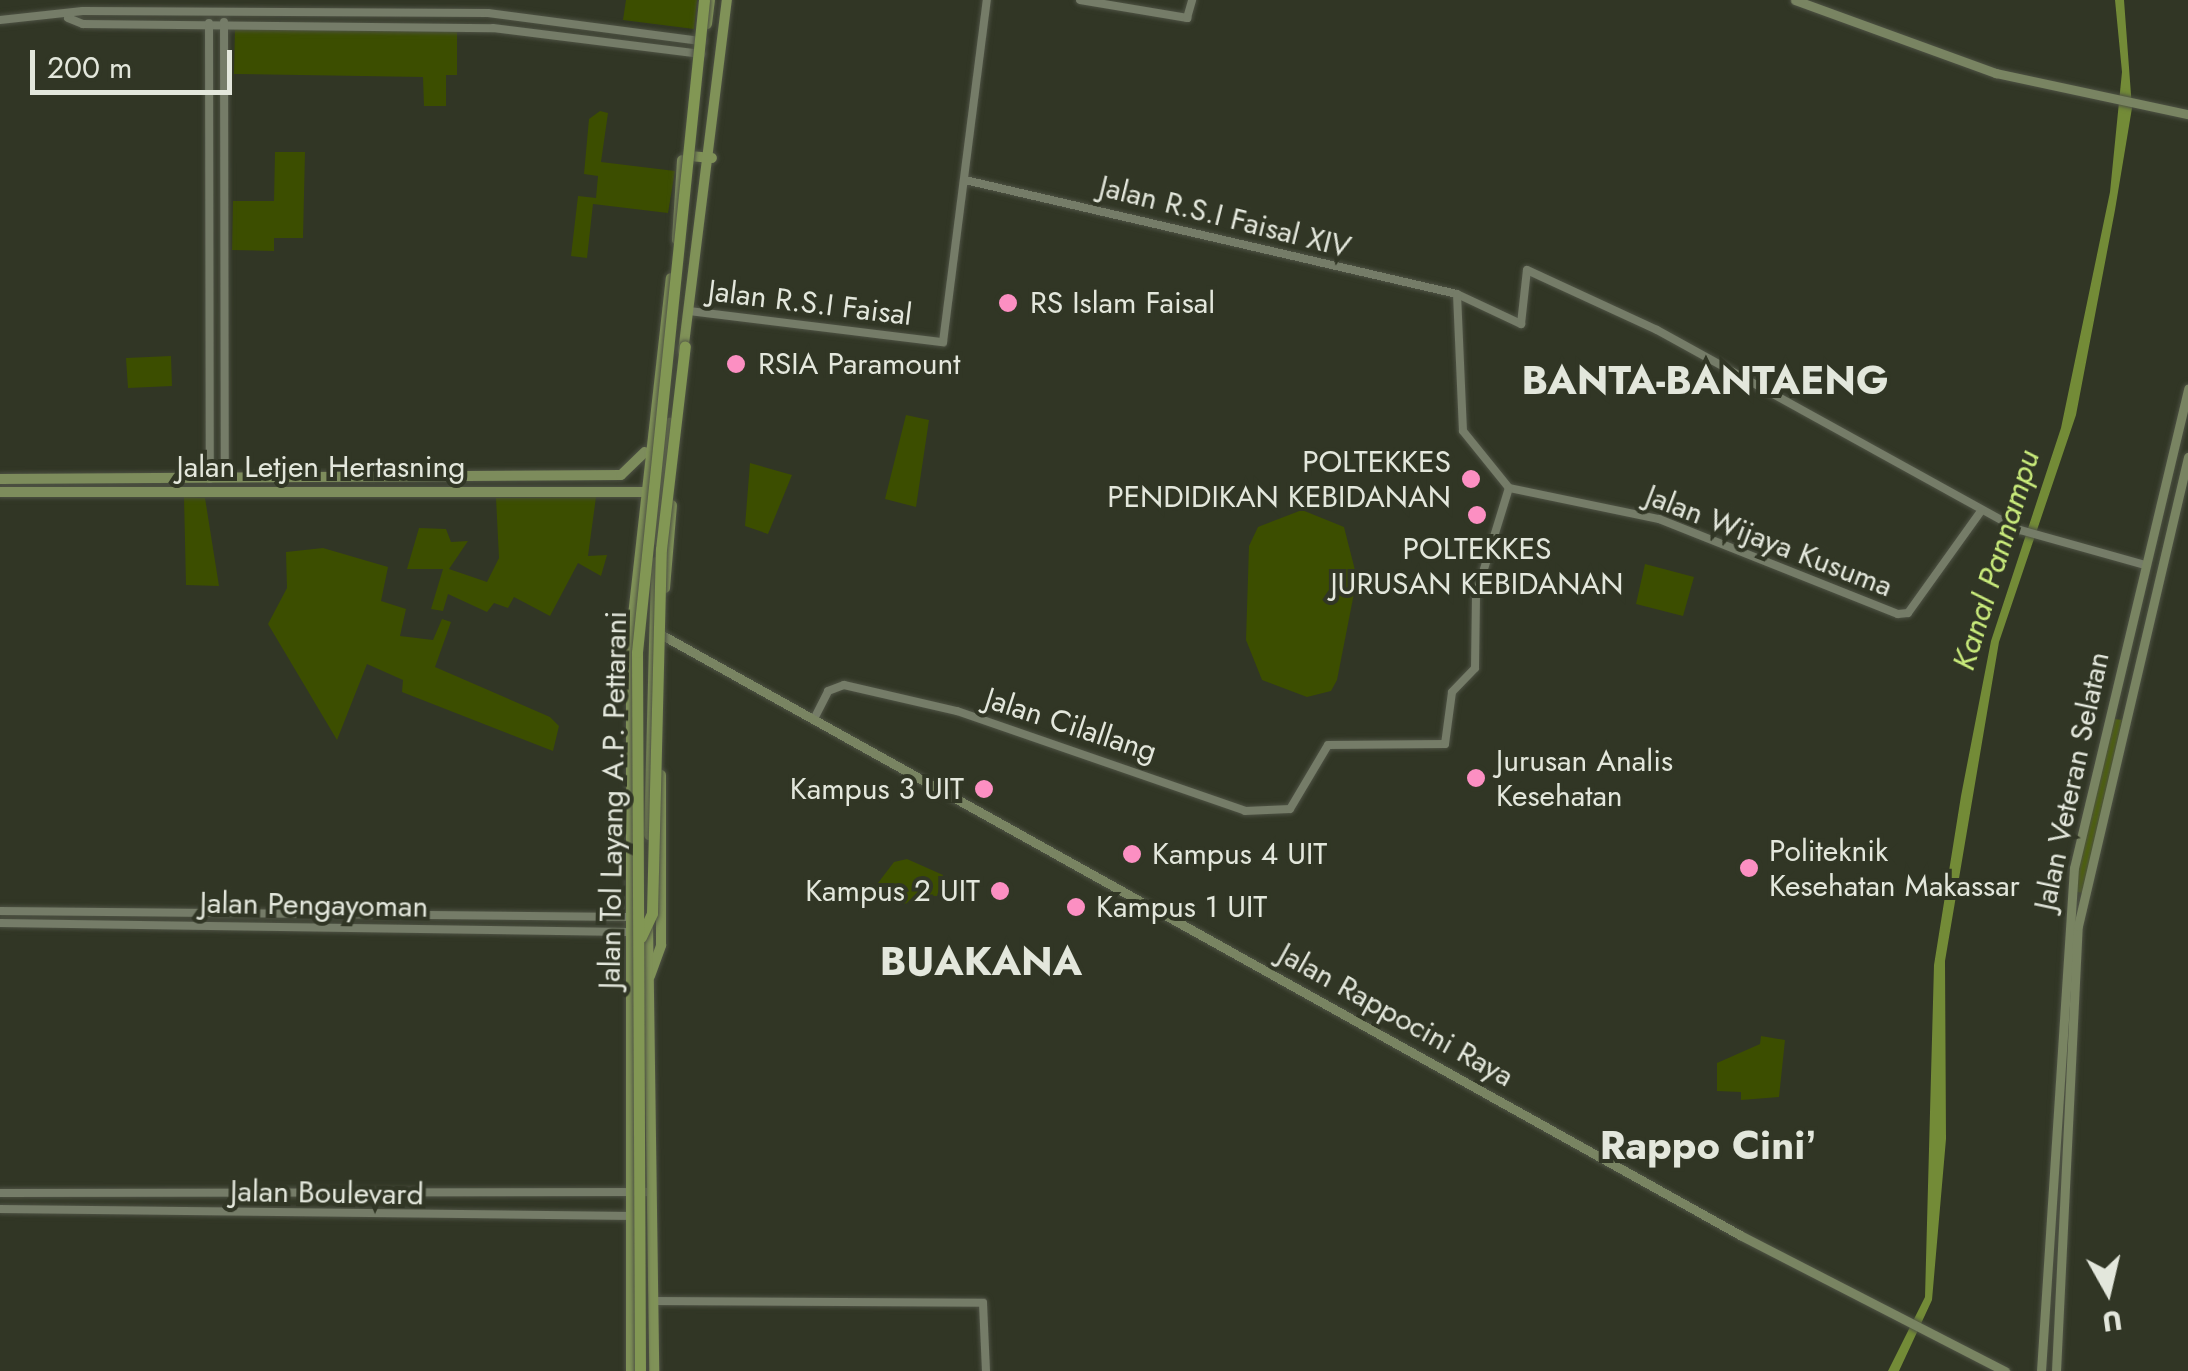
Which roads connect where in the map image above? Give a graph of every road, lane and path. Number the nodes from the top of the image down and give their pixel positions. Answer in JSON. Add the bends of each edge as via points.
{"nodes":[{"id":1,"x":705,"y":0,"type":"edge"},
{"id":2,"x":728,"y":0,"type":"edge"},
{"id":3,"x":987,"y":0,"type":"edge"},
{"id":4,"x":1080,"y":0,"type":"edge"},
{"id":5,"x":1192,"y":0,"type":"edge"},
{"id":6,"x":1796,"y":0,"type":"edge"},
{"id":7,"x":370,"y":12,"type":"junction"},
{"id":8,"x":165,"y":13,"type":"junction"},
{"id":9,"x":210,"y":13,"type":"junction"},
{"id":10,"x":224,"y":13,"type":"junction"},
{"id":11,"x":68,"y":18,"type":"junction"},
{"id":12,"x":0,"y":20,"type":"edge"},
{"id":13,"x":165,"y":26,"type":"junction"},
{"id":14,"x":209,"y":26,"type":"junction"},
{"id":15,"x":224,"y":26,"type":"junction"},
{"id":16,"x":370,"y":26,"type":"junction"},
{"id":17,"x":610,"y":26,"type":"junction"},
{"id":18,"x":608,"y":40,"type":"junction"},
{"id":19,"x":700,"y":47,"type":"junction"},
{"id":20,"x":2188,"y":114,"type":"edge"},
{"id":21,"x":690,"y":156,"type":"junction"},
{"id":22,"x":712,"y":158,"type":"junction"},
{"id":23,"x":965,"y":180,"type":"junction"},
{"id":24,"x":675,"y":234,"type":"junction"},
{"id":25,"x":1457,"y":294,"type":"junction"},
{"id":26,"x":689,"y":316,"type":"junction"},
{"id":27,"x":853,"y":329,"type":"junction"},
{"id":28,"x":852,"y":342,"type":"dead end"},
{"id":29,"x":685,"y":346,"type":"junction"},
{"id":30,"x":2188,"y":388,"type":"edge"},
{"id":31,"x":2186,"y":408,"type":"edge"},
{"id":32,"x":210,"y":434,"type":"junction"},
{"id":33,"x":225,"y":435,"type":"junction"},
{"id":34,"x":645,"y":452,"type":"junction"},
{"id":35,"x":2188,"y":457,"type":"edge"},
{"id":36,"x":4,"y":479,"type":"edge"},
{"id":37,"x":210,"y":479,"type":"junction"},
{"id":38,"x":225,"y":479,"type":"junction"},
{"id":39,"x":329,"y":479,"type":"junction"},
{"id":40,"x":1509,"y":488,"type":"junction"},
{"id":41,"x":641,"y":491,"type":"junction"},
{"id":42,"x":4,"y":492,"type":"edge"},
{"id":43,"x":330,"y":492,"type":"junction"},
{"id":44,"x":661,"y":493,"type":"junction"},
{"id":45,"x":1980,"y":511,"type":"junction"},
{"id":46,"x":2145,"y":565,"type":"junction"},
{"id":47,"x":2131,"y":621,"type":"junction"},
{"id":48,"x":2146,"y":624,"type":"junction"},
{"id":49,"x":662,"y":635,"type":"junction"},
{"id":50,"x":649,"y":706,"type":"junction"},
{"id":51,"x":630,"y":708,"type":"junction"},
{"id":52,"x":814,"y":719,"type":"junction"},
{"id":53,"x":630,"y":739,"type":"junction"},
{"id":54,"x":648,"y":740,"type":"junction"},
{"id":55,"x":0,"y":910,"type":"edge"},
{"id":56,"x":628,"y":917,"type":"junction"},
{"id":57,"x":544,"y":918,"type":"junction"},
{"id":58,"x":0,"y":922,"type":"edge"},
{"id":59,"x":544,"y":932,"type":"junction"},
{"id":60,"x":628,"y":932,"type":"junction"},
{"id":61,"x":648,"y":980,"type":"junction"},
{"id":62,"x":2062,"y":994,"type":"junction"},
{"id":63,"x":2074,"y":994,"type":"junction"},
{"id":64,"x":628,"y":1192,"type":"junction"},
{"id":65,"x":652,"y":1192,"type":"junction"},
{"id":66,"x":0,"y":1193,"type":"edge"},
{"id":67,"x":0,"y":1210,"type":"edge"},
{"id":68,"x":2048,"y":1215,"type":"junction"},
{"id":69,"x":2062,"y":1215,"type":"junction"},
{"id":70,"x":629,"y":1216,"type":"junction"},
{"id":71,"x":652,"y":1216,"type":"junction"},
{"id":72,"x":653,"y":1301,"type":"junction"},
{"id":73,"x":631,"y":1371,"type":"edge"},
{"id":74,"x":642,"y":1371,"type":"edge"},
{"id":75,"x":654,"y":1371,"type":"edge"},
{"id":76,"x":986,"y":1371,"type":"edge"},
{"id":77,"x":2005,"y":1371,"type":"edge"},
{"id":78,"x":2041,"y":1371,"type":"edge"},
{"id":79,"x":2056,"y":1371,"type":"edge"}],
"edges":[{"from":1,"to":19,"type":"highway"},
{"from":1,"to":24,"type":"highway","name":"Jalan Tol Layang A.P. Pettarani","bridge":true},
{"from":2,"to":22,"type":"highway"},
{"from":3,"to":23,"type":"street"},
{"from":4,"to":5,"type":"street","via":[[1187,18]]},
{"from":6,"to":20,"type":"main road","via":[[1982,69]]},
{"from":7,"to":10,"type":"street"},
{"from":7,"to":16,"type":"street"},
{"from":7,"to":17,"type":"street"},
{"from":8,"to":9,"type":"street"},
{"from":8,"to":11,"type":"street"},
{"from":8,"to":13,"type":"street"},
{"from":9,"to":10,"type":"street"},
{"from":9,"to":14,"type":"street"},
{"from":10,"to":15,"type":"street"},
{"from":11,"to":12,"type":"street"},
{"from":11,"to":13,"type":"street"},
{"from":13,"to":14,"type":"street"},
{"from":14,"to":15,"type":"street"},
{"from":14,"to":32,"type":"street"},
{"from":15,"to":16,"type":"street"},
{"from":15,"to":33,"type":"street"},
{"from":16,"to":18,"type":"street"},
{"from":17,"to":18,"type":"street"},
{"from":17,"to":19,"type":"street"},
{"from":18,"to":19,"type":"street"},
{"from":19,"to":21,"type":"highway"},
{"from":19,"to":24,"type":"main road"},
{"from":21,"to":22,"type":"highway"},
{"from":21,"to":24,"type":"highway"},
{"from":22,"to":26,"type":"highway"},
{"from":23,"to":25,"type":"street","name":"Jalan R.S.I Faisal XIV"},
{"from":23,"to":27,"type":"street","name":"Jalan R.S.I Faisal","via":[[944,342]]},
{"from":24,"to":34,"type":"highway"},
{"from":24,"to":74,"type":"highway","name":"Jalan Tol Layang A.P. Pettarani","bridge":true,"via":[[683,254],[650,473],[638,652]]},
{"from":25,"to":40,"type":"street","via":[[1463,309],[1460,422],[1470,446]]},
{"from":25,"to":45,"type":"street","name":"Jalan R.S.I Faisal XIV","via":[[1520,324],[1526,270],[1657,330]]},
{"from":26,"to":27,"type":"street","name":"Jalan R.S.I Faisal"},
{"from":26,"to":29,"type":"highway"},
{"from":26,"to":49,"type":"highway"},
{"from":27,"to":28,"type":"street"},
{"from":29,"to":44,"type":"highway"},
{"from":29,"to":74,"type":"highway","name":"Jalan Tol Layang A.P. Pettarani","bridge":true,"via":[[662,550],[652,913],[641,925]]},
{"from":30,"to":31,"type":"main road","name":"Jalan Veteran Selatan"},
{"from":31,"to":46,"type":"main road","name":"Jalan Veteran Selatan"},
{"from":32,"to":33,"type":"street"},
{"from":32,"to":37,"type":"street"},
{"from":33,"to":38,"type":"street"},
{"from":34,"to":39,"type":"main road","name":"Jalan Letjen Hertasning","via":[[622,476]]},
{"from":34,"to":41,"type":"highway"},
{"from":35,"to":48,"type":"main road","name":"Jalan Veteran Selatan"},
{"from":36,"to":37,"type":"main road","name":"Jalan Letjen Hertasning"},
{"from":36,"to":42,"type":"main road"},
{"from":37,"to":38,"type":"main road","name":"Jalan Letjen Hertasning"},
{"from":38,"to":39,"type":"main road","name":"Jalan Letjen Hertasning"},
{"from":39,"to":43,"type":"main road"},
{"from":40,"to":45,"type":"street","name":"Jalan Wijaya Kusuma","via":[[1659,518],[1908,612]]},
{"from":40,"to":52,"type":"street","name":"Jalan Cilallang","via":[[1476,595],[1476,668],[1452,692],[1445,744],[1333,743],[1298,806],[1256,813],[899,696],[836,685]]},
{"from":41,"to":43,"type":"main road","name":"Jalan Letjen Hertasning"},
{"from":41,"to":44,"type":"main road","name":"Jalan Letjen Hertasning"},
{"from":41,"to":51,"type":"highway"},
{"from":42,"to":43,"type":"main road","name":"Jalan Letjen Hertasning"},
{"from":44,"to":50,"type":"highway"},
{"from":45,"to":46,"type":"street","via":[[2039,537]]},
{"from":46,"to":47,"type":"main road","name":"Jalan Veteran Selatan"},
{"from":47,"to":48,"type":"main road"},
{"from":47,"to":62,"type":"main road","name":"Jalan Veteran Selatan","via":[[2076,856]]},
{"from":48,"to":63,"type":"main road","name":"Jalan Veteran Selatan","via":[[2087,874]]},
{"from":49,"to":52,"type":"main road","name":"Jalan Rappocini Raya"},
{"from":49,"to":61,"type":"highway","via":[[661,945]]},
{"from":50,"to":51,"type":"highway","via":[[642,716]]},
{"from":50,"to":54,"type":"highway"},
{"from":51,"to":53,"type":"highway"},
{"from":52,"to":77,"type":"main road","name":"Jalan Rappocini Raya","via":[[1910,1325]]},
{"from":53,"to":54,"type":"highway","via":[[640,730]]},
{"from":53,"to":56,"type":"highway"},
{"from":54,"to":61,"type":"highway"},
{"from":55,"to":57,"type":"street","name":"Jalan Pengayoman"},
{"from":56,"to":57,"type":"street","name":"Jalan Pengayoman"},
{"from":56,"to":60,"type":"highway"},
{"from":57,"to":59,"type":"street"},
{"from":58,"to":59,"type":"street","name":"Jalan Pengayoman"},
{"from":59,"to":60,"type":"street","name":"Jalan Pengayoman"},
{"from":60,"to":64,"type":"highway"},
{"from":61,"to":65,"type":"highway"},
{"from":62,"to":63,"type":"main road"},
{"from":62,"to":68,"type":"main road","name":"Jalan Veteran Selatan"},
{"from":63,"to":69,"type":"main road","name":"Jalan Veteran Selatan"},
{"from":64,"to":65,"type":"street","name":"Jalan Boulevard"},
{"from":64,"to":66,"type":"street","name":"Jalan Boulevard"},
{"from":64,"to":70,"type":"highway"},
{"from":65,"to":71,"type":"highway"},
{"from":67,"to":70,"type":"street","name":"Jalan Boulevard"},
{"from":68,"to":69,"type":"main road"},
{"from":68,"to":78,"type":"main road","name":"Jalan Veteran Selatan"},
{"from":69,"to":79,"type":"main road","name":"Jalan Veteran Selatan"},
{"from":70,"to":71,"type":"street","name":"Jalan Boulevard"},
{"from":70,"to":73,"type":"highway"},
{"from":71,"to":72,"type":"highway"},
{"from":72,"to":75,"type":"highway"},
{"from":72,"to":76,"type":"street","via":[[983,1303]]}]}
